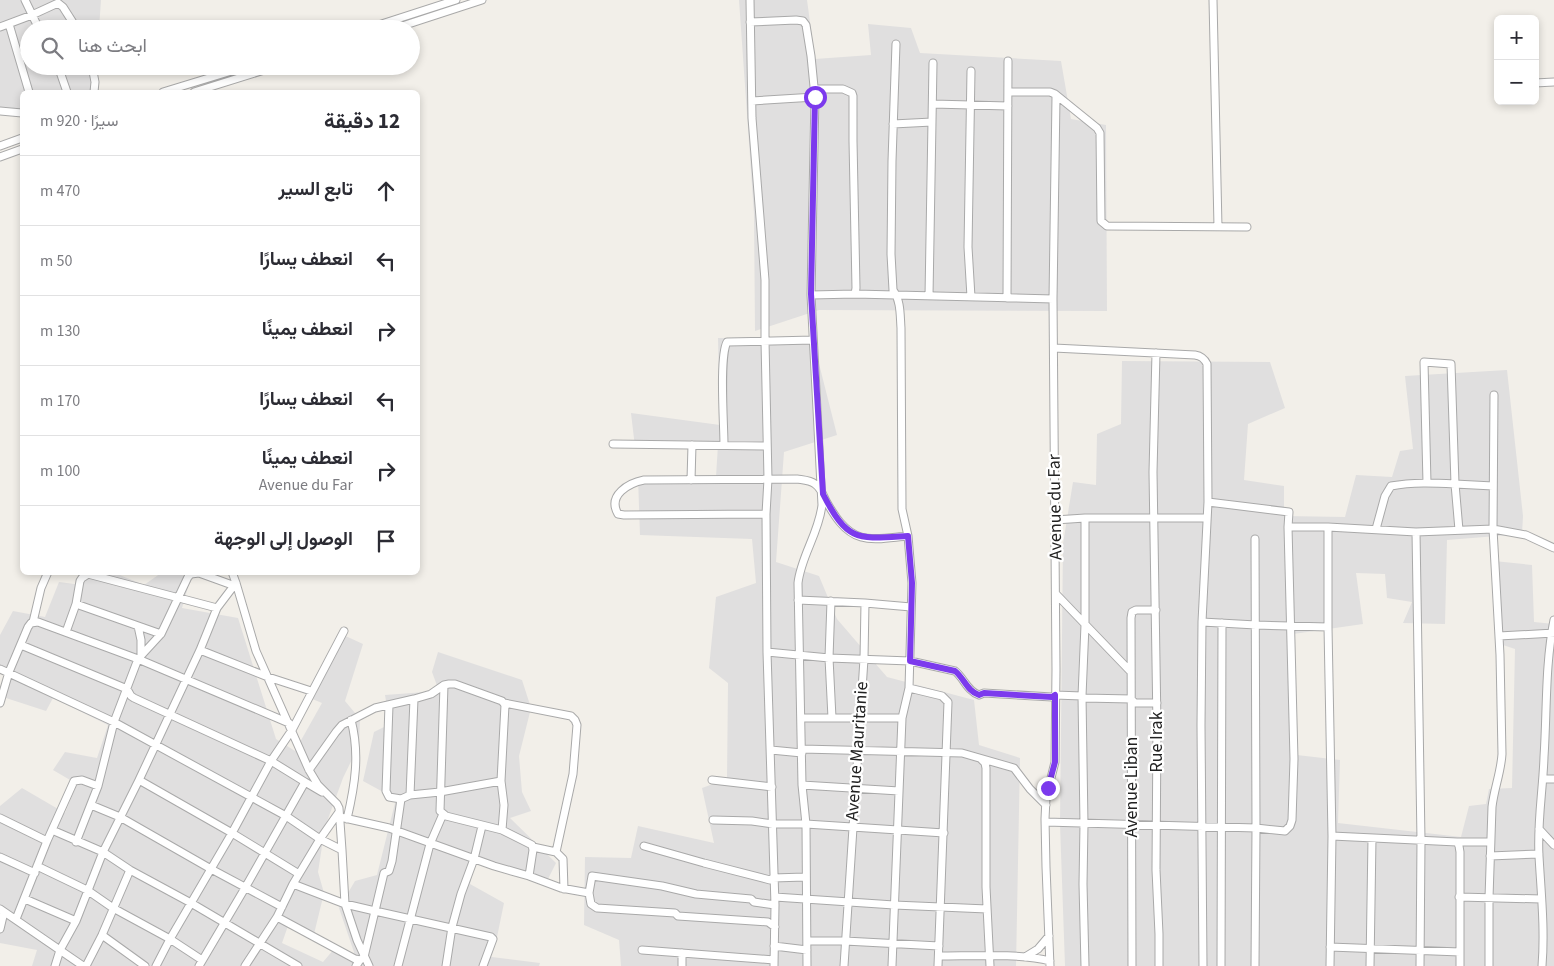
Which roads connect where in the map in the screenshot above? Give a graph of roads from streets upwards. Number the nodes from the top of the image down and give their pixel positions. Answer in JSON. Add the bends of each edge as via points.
{"nodes":[{"id":1,"x":25,"y":0,"type":"edge"},
{"id":2,"x":456,"y":0,"type":"edge"},
{"id":3,"x":482,"y":0,"type":"edge"},
{"id":4,"x":750,"y":0,"type":"edge"},
{"id":5,"x":1213,"y":0,"type":"edge"},
{"id":6,"x":32,"y":15,"type":"junction"},
{"id":7,"x":34,"y":20,"type":"edge"},
{"id":8,"x":71,"y":20,"type":"edge"},
{"id":9,"x":394,"y":20,"type":"edge"},
{"id":10,"x":420,"y":20,"type":"edge"},
{"id":11,"x":750,"y":22,"type":"junction"},
{"id":12,"x":9,"y":24,"type":"junction"},
{"id":13,"x":0,"y":27,"type":"edge"},
{"id":14,"x":896,"y":44,"type":"dead end"},
{"id":15,"x":20,"y":61,"type":"edge"},
{"id":16,"x":1008,"y":61,"type":"dead end"},
{"id":17,"x":933,"y":63,"type":"dead end"},
{"id":18,"x":971,"y":71,"type":"dead end"},
{"id":19,"x":24,"y":75,"type":"edge"},
{"id":20,"x":61,"y":75,"type":"edge"},
{"id":21,"x":94,"y":75,"type":"edge"},
{"id":22,"x":219,"y":75,"type":"edge"},
{"id":23,"x":248,"y":75,"type":"edge"},
{"id":24,"x":1554,"y":82,"type":"edge"},
{"id":25,"x":1539,"y":83,"type":"edge"},
{"id":26,"x":28,"y":90,"type":"edge"},
{"id":27,"x":66,"y":90,"type":"edge"},
{"id":28,"x":94,"y":90,"type":"edge"},
{"id":29,"x":170,"y":90,"type":"edge"},
{"id":30,"x":200,"y":90,"type":"edge"},
{"id":31,"x":1008,"y":92,"type":"junction"},
{"id":32,"x":814,"y":93,"type":"junction"},
{"id":33,"x":1055,"y":94,"type":"junction"},
{"id":34,"x":752,"y":101,"type":"junction"},
{"id":35,"x":933,"y":104,"type":"junction"},
{"id":36,"x":970,"y":104,"type":"junction"},
{"id":37,"x":1008,"y":106,"type":"junction"},
{"id":38,"x":0,"y":111,"type":"edge"},
{"id":39,"x":20,"y":112,"type":"edge"},
{"id":40,"x":932,"y":122,"type":"junction"},
{"id":41,"x":893,"y":124,"type":"junction"},
{"id":42,"x":20,"y":139,"type":"edge"},
{"id":43,"x":0,"y":146,"type":"edge"},
{"id":44,"x":20,"y":150,"type":"edge"},
{"id":45,"x":0,"y":157,"type":"edge"},
{"id":46,"x":1218,"y":227,"type":"junction"},
{"id":47,"x":1247,"y":227,"type":"dead end"},
{"id":48,"x":811,"y":294,"type":"junction"},
{"id":49,"x":855,"y":294,"type":"junction"},
{"id":50,"x":896,"y":295,"type":"junction"},
{"id":51,"x":929,"y":296,"type":"junction"},
{"id":52,"x":971,"y":297,"type":"junction"},
{"id":53,"x":1007,"y":298,"type":"junction"},
{"id":54,"x":1053,"y":299,"type":"junction"},
{"id":55,"x":813,"y":340,"type":"junction"},
{"id":56,"x":765,"y":341,"type":"junction"},
{"id":57,"x":1054,"y":348,"type":"junction"},
{"id":58,"x":1156,"y":353,"type":"junction"},
{"id":59,"x":1494,"y":396,"type":"dead end"},
{"id":60,"x":613,"y":444,"type":"dead end"},
{"id":61,"x":692,"y":445,"type":"junction"},
{"id":62,"x":724,"y":445,"type":"junction"},
{"id":63,"x":766,"y":446,"type":"junction"},
{"id":64,"x":768,"y":479,"type":"junction"},
{"id":65,"x":691,"y":480,"type":"junction"},
{"id":66,"x":1427,"y":483,"type":"junction"},
{"id":67,"x":1456,"y":484,"type":"junction"},
{"id":68,"x":1494,"y":486,"type":"junction"},
{"id":69,"x":823,"y":494,"type":"junction"},
{"id":70,"x":1208,"y":502,"type":"junction"},
{"id":71,"x":766,"y":514,"type":"junction"},
{"id":72,"x":1085,"y":518,"type":"junction"},
{"id":73,"x":1154,"y":518,"type":"junction"},
{"id":74,"x":1206,"y":518,"type":"junction"},
{"id":75,"x":1055,"y":520,"type":"junction"},
{"id":76,"x":1288,"y":526,"type":"junction"},
{"id":77,"x":1328,"y":527,"type":"junction"},
{"id":78,"x":1376,"y":529,"type":"junction"},
{"id":79,"x":1493,"y":529,"type":"junction"},
{"id":80,"x":1458,"y":530,"type":"junction"},
{"id":81,"x":1416,"y":532,"type":"junction"},
{"id":82,"x":908,"y":536,"type":"junction"},
{"id":83,"x":1255,"y":539,"type":"dead end"},
{"id":84,"x":1554,"y":548,"type":"edge"},
{"id":85,"x":47,"y":575,"type":"edge"},
{"id":86,"x":82,"y":575,"type":"edge"},
{"id":87,"x":92,"y":575,"type":"edge"},
{"id":88,"x":191,"y":575,"type":"edge"},
{"id":89,"x":206,"y":575,"type":"edge"},
{"id":90,"x":233,"y":575,"type":"edge"},
{"id":91,"x":236,"y":584,"type":"junction"},
{"id":92,"x":1056,"y":594,"type":"junction"},
{"id":93,"x":178,"y":597,"type":"junction"},
{"id":94,"x":798,"y":600,"type":"junction"},
{"id":95,"x":831,"y":600,"type":"junction"},
{"id":96,"x":865,"y":603,"type":"junction"},
{"id":97,"x":76,"y":604,"type":"junction"},
{"id":98,"x":911,"y":607,"type":"junction"},
{"id":99,"x":217,"y":608,"type":"junction"},
{"id":100,"x":1156,"y":610,"type":"junction"},
{"id":101,"x":1554,"y":620,"type":"edge"},
{"id":102,"x":33,"y":622,"type":"junction"},
{"id":103,"x":1202,"y":622,"type":"junction"},
{"id":104,"x":1222,"y":623,"type":"junction"},
{"id":105,"x":1085,"y":625,"type":"junction"},
{"id":106,"x":1256,"y":625,"type":"junction"},
{"id":107,"x":1290,"y":625,"type":"junction"},
{"id":108,"x":138,"y":626,"type":"junction"},
{"id":109,"x":1328,"y":627,"type":"junction"},
{"id":110,"x":344,"y":631,"type":"dead end"},
{"id":111,"x":66,"y":632,"type":"junction"},
{"id":112,"x":1553,"y":633,"type":"edge"},
{"id":113,"x":161,"y":634,"type":"junction"},
{"id":114,"x":1499,"y":636,"type":"junction"},
{"id":115,"x":21,"y":645,"type":"junction"},
{"id":116,"x":200,"y":650,"type":"junction"},
{"id":117,"x":767,"y":652,"type":"junction"},
{"id":118,"x":1551,"y":652,"type":"edge"},
{"id":119,"x":800,"y":655,"type":"junction"},
{"id":120,"x":140,"y":657,"type":"junction"},
{"id":121,"x":829,"y":658,"type":"junction"},
{"id":122,"x":864,"y":659,"type":"junction"},
{"id":123,"x":910,"y":661,"type":"junction"},
{"id":124,"x":0,"y":669,"type":"edge"},
{"id":125,"x":9,"y":672,"type":"junction"},
{"id":126,"x":1132,"y":672,"type":"junction"},
{"id":127,"x":268,"y":677,"type":"junction"},
{"id":128,"x":185,"y":679,"type":"junction"},
{"id":129,"x":444,"y":685,"type":"junction"},
{"id":130,"x":909,"y":688,"type":"junction"},
{"id":131,"x":127,"y":689,"type":"junction"},
{"id":132,"x":312,"y":691,"type":"junction"},
{"id":133,"x":1055,"y":695,"type":"junction"},
{"id":134,"x":1082,"y":696,"type":"junction"},
{"id":135,"x":414,"y":699,"type":"junction"},
{"id":136,"x":1131,"y":699,"type":"junction"},
{"id":137,"x":0,"y":703,"type":"edge"},
{"id":138,"x":504,"y":703,"type":"junction"},
{"id":139,"x":1156,"y":703,"type":"junction"},
{"id":140,"x":389,"y":705,"type":"junction"},
{"id":141,"x":169,"y":715,"type":"junction"},
{"id":142,"x":801,"y":718,"type":"junction"},
{"id":143,"x":832,"y":718,"type":"junction"},
{"id":144,"x":859,"y":718,"type":"junction"},
{"id":145,"x":902,"y":718,"type":"junction"},
{"id":146,"x":351,"y":720,"type":"junction"},
{"id":147,"x":114,"y":722,"type":"junction"},
{"id":148,"x":290,"y":727,"type":"junction"},
{"id":149,"x":155,"y":744,"type":"junction"},
{"id":150,"x":771,"y":750,"type":"junction"},
{"id":151,"x":857,"y":750,"type":"junction"},
{"id":152,"x":901,"y":750,"type":"junction"},
{"id":153,"x":802,"y":751,"type":"junction"},
{"id":154,"x":947,"y":752,"type":"junction"},
{"id":155,"x":981,"y":759,"type":"junction"},
{"id":156,"x":271,"y":761,"type":"junction"},
{"id":157,"x":308,"y":770,"type":"junction"},
{"id":158,"x":1543,"y":779,"type":"junction"},
{"id":159,"x":1554,"y":779,"type":"edge"},
{"id":160,"x":138,"y":780,"type":"junction"},
{"id":161,"x":712,"y":780,"type":"dead end"},
{"id":162,"x":501,"y":781,"type":"junction"},
{"id":163,"x":305,"y":782,"type":"junction"},
{"id":164,"x":802,"y":785,"type":"junction"},
{"id":165,"x":98,"y":786,"type":"junction"},
{"id":166,"x":772,"y":787,"type":"junction"},
{"id":167,"x":855,"y":789,"type":"junction"},
{"id":168,"x":899,"y":791,"type":"junction"},
{"id":169,"x":440,"y":792,"type":"junction"},
{"id":170,"x":325,"y":794,"type":"junction"},
{"id":171,"x":410,"y":795,"type":"junction"},
{"id":172,"x":250,"y":798,"type":"junction"},
{"id":173,"x":401,"y":799,"type":"junction"},
{"id":174,"x":91,"y":805,"type":"junction"},
{"id":175,"x":1046,"y":805,"type":"junction"},
{"id":176,"x":443,"y":814,"type":"junction"},
{"id":177,"x":286,"y":816,"type":"junction"},
{"id":178,"x":342,"y":816,"type":"junction"},
{"id":179,"x":120,"y":817,"type":"junction"},
{"id":180,"x":0,"y":818,"type":"edge"},
{"id":181,"x":713,"y":820,"type":"dead end"},
{"id":182,"x":1046,"y":822,"type":"junction"},
{"id":183,"x":773,"y":824,"type":"junction"},
{"id":184,"x":806,"y":824,"type":"junction"},
{"id":185,"x":1084,"y":824,"type":"junction"},
{"id":186,"x":482,"y":826,"type":"junction"},
{"id":187,"x":1131,"y":826,"type":"junction"},
{"id":188,"x":1156,"y":826,"type":"junction"},
{"id":189,"x":1201,"y":827,"type":"junction"},
{"id":190,"x":1221,"y":827,"type":"junction"},
{"id":191,"x":852,"y":828,"type":"junction"},
{"id":192,"x":1256,"y":828,"type":"junction"},
{"id":193,"x":1539,"y":829,"type":"junction"},
{"id":194,"x":52,"y":830,"type":"junction"},
{"id":195,"x":502,"y":830,"type":"junction"},
{"id":196,"x":897,"y":830,"type":"junction"},
{"id":197,"x":397,"y":831,"type":"junction"},
{"id":198,"x":232,"y":833,"type":"junction"},
{"id":199,"x":944,"y":833,"type":"junction"},
{"id":200,"x":1332,"y":836,"type":"junction"},
{"id":201,"x":1372,"y":838,"type":"junction"},
{"id":202,"x":320,"y":839,"type":"junction"},
{"id":203,"x":1421,"y":840,"type":"junction"},
{"id":204,"x":47,"y":841,"type":"junction"},
{"id":205,"x":76,"y":842,"type":"junction"},
{"id":206,"x":1457,"y":842,"type":"junction"},
{"id":207,"x":1490,"y":842,"type":"junction"},
{"id":208,"x":430,"y":844,"type":"junction"},
{"id":209,"x":1554,"y":845,"type":"edge"},
{"id":210,"x":644,"y":846,"type":"dead end"},
{"id":211,"x":533,"y":847,"type":"junction"},
{"id":212,"x":342,"y":850,"type":"junction"},
{"id":213,"x":103,"y":852,"type":"junction"},
{"id":214,"x":556,"y":852,"type":"junction"},
{"id":215,"x":265,"y":853,"type":"junction"},
{"id":216,"x":1539,"y":854,"type":"junction"},
{"id":217,"x":1490,"y":856,"type":"junction"},
{"id":218,"x":0,"y":857,"type":"edge"},
{"id":219,"x":474,"y":860,"type":"junction"},
{"id":220,"x":211,"y":869,"type":"junction"},
{"id":221,"x":36,"y":870,"type":"junction"},
{"id":222,"x":130,"y":870,"type":"junction"},
{"id":223,"x":299,"y":874,"type":"junction"},
{"id":224,"x":529,"y":876,"type":"junction"},
{"id":225,"x":806,"y":877,"type":"junction"},
{"id":226,"x":773,"y":878,"type":"junction"},
{"id":227,"x":293,"y":884,"type":"junction"},
{"id":228,"x":245,"y":888,"type":"junction"},
{"id":229,"x":564,"y":889,"type":"junction"},
{"id":230,"x":87,"y":890,"type":"junction"},
{"id":231,"x":589,"y":893,"type":"junction"},
{"id":232,"x":1459,"y":896,"type":"junction"},
{"id":233,"x":775,"y":897,"type":"junction"},
{"id":234,"x":807,"y":898,"type":"junction"},
{"id":235,"x":1489,"y":898,"type":"junction"},
{"id":236,"x":25,"y":899,"type":"junction"},
{"id":237,"x":1541,"y":899,"type":"junction"},
{"id":238,"x":848,"y":902,"type":"junction"},
{"id":239,"x":191,"y":903,"type":"junction"},
{"id":240,"x":345,"y":904,"type":"junction"},
{"id":241,"x":775,"y":905,"type":"junction"},
{"id":242,"x":894,"y":905,"type":"junction"},
{"id":243,"x":282,"y":907,"type":"junction"},
{"id":244,"x":114,"y":908,"type":"junction"},
{"id":245,"x":940,"y":908,"type":"junction"},
{"id":246,"x":987,"y":909,"type":"junction"},
{"id":247,"x":2,"y":910,"type":"edge"},
{"id":248,"x":375,"y":911,"type":"junction"},
{"id":249,"x":276,"y":917,"type":"junction"},
{"id":250,"x":411,"y":918,"type":"junction"},
{"id":251,"x":16,"y":920,"type":"junction"},
{"id":252,"x":76,"y":921,"type":"junction"},
{"id":253,"x":224,"y":923,"type":"junction"},
{"id":254,"x":452,"y":927,"type":"junction"},
{"id":255,"x":775,"y":927,"type":"junction"},
{"id":256,"x":0,"y":928,"type":"edge"},
{"id":257,"x":102,"y":935,"type":"junction"},
{"id":258,"x":1049,"y":936,"type":"junction"},
{"id":259,"x":170,"y":939,"type":"junction"},
{"id":260,"x":845,"y":941,"type":"junction"},
{"id":261,"x":807,"y":942,"type":"junction"},
{"id":262,"x":260,"y":943,"type":"junction"},
{"id":263,"x":892,"y":943,"type":"junction"},
{"id":264,"x":774,"y":946,"type":"junction"},
{"id":265,"x":939,"y":946,"type":"junction"},
{"id":266,"x":1330,"y":947,"type":"junction"},
{"id":267,"x":1369,"y":949,"type":"junction"},
{"id":268,"x":60,"y":950,"type":"junction"},
{"id":269,"x":642,"y":950,"type":"dead end"},
{"id":270,"x":807,"y":950,"type":"junction"},
{"id":271,"x":1420,"y":951,"type":"junction"},
{"id":272,"x":682,"y":952,"type":"junction"},
{"id":273,"x":1460,"y":952,"type":"junction"},
{"id":274,"x":939,"y":956,"type":"junction"},
{"id":275,"x":990,"y":956,"type":"junction"},
{"id":276,"x":1025,"y":958,"type":"junction"},
{"id":277,"x":360,"y":961,"type":"edge"},
{"id":278,"x":201,"y":963,"type":"edge"},
{"id":279,"x":774,"y":963,"type":"edge"},
{"id":280,"x":1050,"y":964,"type":"edge"},
{"id":281,"x":55,"y":966,"type":"edge"},
{"id":282,"x":84,"y":966,"type":"edge"},
{"id":283,"x":145,"y":966,"type":"edge"},
{"id":284,"x":156,"y":966,"type":"edge"},
{"id":285,"x":245,"y":966,"type":"edge"},
{"id":286,"x":298,"y":966,"type":"edge"},
{"id":287,"x":369,"y":966,"type":"edge"},
{"id":288,"x":398,"y":966,"type":"edge"},
{"id":289,"x":446,"y":966,"type":"edge"},
{"id":290,"x":483,"y":966,"type":"edge"},
{"id":291,"x":682,"y":966,"type":"edge"},
{"id":292,"x":807,"y":966,"type":"edge"},
{"id":293,"x":844,"y":966,"type":"edge"},
{"id":294,"x":892,"y":966,"type":"edge"},
{"id":295,"x":938,"y":966,"type":"edge"},
{"id":296,"x":990,"y":966,"type":"edge"},
{"id":297,"x":1085,"y":966,"type":"edge"},
{"id":298,"x":1132,"y":966,"type":"edge"},
{"id":299,"x":1159,"y":966,"type":"edge"},
{"id":300,"x":1203,"y":966,"type":"edge"},
{"id":301,"x":1221,"y":966,"type":"edge"},
{"id":302,"x":1255,"y":966,"type":"edge"},
{"id":303,"x":1330,"y":966,"type":"edge"},
{"id":304,"x":1370,"y":966,"type":"edge"},
{"id":305,"x":1420,"y":966,"type":"edge"},
{"id":306,"x":1460,"y":966,"type":"edge"},
{"id":307,"x":1489,"y":966,"type":"edge"},
{"id":308,"x":1542,"y":966,"type":"edge"}],
"edges":[{"from":1,"to":6,"type":"street"},
{"from":2,"to":9,"type":"street"},
{"from":3,"to":10,"type":"street"},
{"from":4,"to":11,"type":"street"},
{"from":5,"to":46,"type":"street"},
{"from":6,"to":7,"type":"street"},
{"from":6,"to":8,"type":"street","via":[[58,4]]},
{"from":6,"to":12,"type":"street"},
{"from":11,"to":32,"type":"street","via":[[796,20],[806,25]]},
{"from":11,"to":34,"type":"street"},
{"from":12,"to":13,"type":"street"},
{"from":12,"to":15,"type":"street"},
{"from":14,"to":41,"type":"street"},
{"from":16,"to":31,"type":"street"},
{"from":17,"to":35,"type":"street"},
{"from":18,"to":36,"type":"street"},
{"from":19,"to":26,"type":"street"},
{"from":20,"to":27,"type":"street"},
{"from":21,"to":28,"type":"street"},
{"from":22,"to":29,"type":"street"},
{"from":23,"to":30,"type":"street"},
{"from":24,"to":25,"type":"street"},
{"from":31,"to":33,"type":"street"},
{"from":31,"to":37,"type":"street"},
{"from":32,"to":34,"type":"street"},
{"from":32,"to":48,"type":"street"},
{"from":32,"to":49,"type":"street","via":[[843,89],[852,92],[853,96]]},
{"from":33,"to":46,"type":"street","via":[[1100,133],[1101,221],[1107,226]]},
{"from":33,"to":54,"type":"street","name":"Avenue du Far"},
{"from":34,"to":56,"type":"street","via":[[765,280]]},
{"from":35,"to":36,"type":"street"},
{"from":35,"to":40,"type":"street"},
{"from":36,"to":37,"type":"street"},
{"from":36,"to":52,"type":"street","via":[[968,248]]},
{"from":37,"to":53,"type":"street"},
{"from":38,"to":39,"type":"street"},
{"from":40,"to":41,"type":"street"},
{"from":40,"to":51,"type":"street"},
{"from":41,"to":50,"type":"street","via":[[891,254]]},
{"from":42,"to":43,"type":"street"},
{"from":44,"to":45,"type":"street"},
{"from":46,"to":47,"type":"street"},
{"from":48,"to":49,"type":"street"},
{"from":48,"to":55,"type":"street"},
{"from":49,"to":50,"type":"street"},
{"from":50,"to":51,"type":"street"},
{"from":50,"to":82,"type":"street","via":[[901,328],[902,509]]},
{"from":51,"to":52,"type":"street"},
{"from":52,"to":53,"type":"street"},
{"from":53,"to":54,"type":"street"},
{"from":54,"to":57,"type":"street","name":"Avenue du Far"},
{"from":55,"to":56,"type":"street"},
{"from":55,"to":69,"type":"street"},
{"from":56,"to":62,"type":"street","via":[[730,341],[724,347]]},
{"from":56,"to":63,"type":"street"},
{"from":57,"to":58,"type":"street"},
{"from":57,"to":75,"type":"street","name":"Avenue du Far"},
{"from":58,"to":70,"type":"street","via":[[1200,356],[1207,364]]},
{"from":58,"to":73,"type":"street","name":"Rue Irak"},
{"from":59,"to":68,"type":"street"},
{"from":60,"to":61,"type":"street"},
{"from":61,"to":62,"type":"street"},
{"from":61,"to":65,"type":"street"},
{"from":62,"to":63,"type":"street"},
{"from":63,"to":64,"type":"street"},
{"from":64,"to":65,"type":"street"},
{"from":64,"to":69,"type":"street","via":[[804,480],[815,484]]},
{"from":64,"to":71,"type":"street"},
{"from":65,"to":71,"type":"street","via":[[635,482],[618,494],[616,512],[620,515]]},
{"from":66,"to":67,"type":"street"},
{"from":66,"to":67,"type":"street","via":[[1424,362],[1451,364]]},
{"from":66,"to":78,"type":"street","via":[[1392,486],[1385,496]]},
{"from":67,"to":68,"type":"street"},
{"from":67,"to":80,"type":"street"},
{"from":68,"to":79,"type":"street"},
{"from":69,"to":82,"type":"street","via":[[840,522],[859,537]]},
{"from":69,"to":94,"type":"street","via":[[822,511],[800,570]]},
{"from":70,"to":74,"type":"street"},
{"from":70,"to":76,"type":"street","via":[[1289,512]]},
{"from":71,"to":117,"type":"street"},
{"from":72,"to":73,"type":"street"},
{"from":72,"to":75,"type":"street"},
{"from":72,"to":105,"type":"street"},
{"from":73,"to":74,"type":"street"},
{"from":73,"to":100,"type":"street","name":"Rue Irak"},
{"from":74,"to":103,"type":"street"},
{"from":75,"to":92,"type":"street","name":"Avenue du Far"},
{"from":76,"to":77,"type":"street"},
{"from":76,"to":107,"type":"street"},
{"from":77,"to":78,"type":"street"},
{"from":77,"to":109,"type":"street"},
{"from":78,"to":81,"type":"street"},
{"from":79,"to":80,"type":"street"},
{"from":79,"to":84,"type":"street","via":[[1526,535]]},
{"from":79,"to":114,"type":"street"},
{"from":80,"to":81,"type":"street"},
{"from":81,"to":203,"type":"street"},
{"from":82,"to":98,"type":"street"},
{"from":83,"to":106,"type":"street"},
{"from":85,"to":102,"type":"street"},
{"from":86,"to":97,"type":"street"},
{"from":87,"to":93,"type":"street"},
{"from":88,"to":93,"type":"street"},
{"from":89,"to":91,"type":"street"},
{"from":90,"to":91,"type":"street"},
{"from":91,"to":99,"type":"street"},
{"from":91,"to":127,"type":"street"},
{"from":92,"to":105,"type":"street"},
{"from":92,"to":133,"type":"street","name":"Avenue du Far"},
{"from":93,"to":99,"type":"street"},
{"from":93,"to":113,"type":"street"},
{"from":94,"to":95,"type":"street"},
{"from":94,"to":119,"type":"street"},
{"from":95,"to":96,"type":"street"},
{"from":95,"to":121,"type":"street"},
{"from":96,"to":98,"type":"street"},
{"from":96,"to":122,"type":"street","name":"Avenue Mauritanie"},
{"from":97,"to":108,"type":"street"},
{"from":97,"to":111,"type":"street"},
{"from":98,"to":123,"type":"street"},
{"from":99,"to":116,"type":"street"},
{"from":100,"to":126,"type":"street","name":"Avenue Liban","via":[[1132,612]]},
{"from":100,"to":139,"type":"street","name":"Rue Irak"},
{"from":101,"to":112,"type":"street"},
{"from":102,"to":111,"type":"street"},
{"from":102,"to":115,"type":"street"},
{"from":103,"to":104,"type":"street"},
{"from":103,"to":189,"type":"street"},
{"from":104,"to":106,"type":"street"},
{"from":104,"to":190,"type":"street"},
{"from":105,"to":126,"type":"street"},
{"from":105,"to":134,"type":"street"},
{"from":106,"to":107,"type":"street"},
{"from":106,"to":192,"type":"street"},
{"from":107,"to":109,"type":"street"},
{"from":107,"to":192,"type":"street","via":[[1294,759],[1292,820],[1285,831]]},
{"from":108,"to":113,"type":"street"},
{"from":108,"to":120,"type":"street"},
{"from":109,"to":200,"type":"street"},
{"from":110,"to":132,"type":"street"},
{"from":111,"to":120,"type":"street"},
{"from":112,"to":114,"type":"street"},
{"from":112,"to":118,"type":"street"},
{"from":113,"to":120,"type":"street"},
{"from":114,"to":207,"type":"street","via":[[1502,754],[1493,795]]},
{"from":115,"to":125,"type":"street"},
{"from":115,"to":131,"type":"street"},
{"from":116,"to":127,"type":"street"},
{"from":116,"to":128,"type":"street"},
{"from":117,"to":119,"type":"street"},
{"from":117,"to":150,"type":"street"},
{"from":118,"to":158,"type":"street"},
{"from":119,"to":121,"type":"street"},
{"from":119,"to":142,"type":"street"},
{"from":120,"to":128,"type":"street"},
{"from":120,"to":131,"type":"street"},
{"from":121,"to":122,"type":"street"},
{"from":121,"to":143,"type":"street"},
{"from":122,"to":123,"type":"street"},
{"from":122,"to":144,"type":"street","name":"Avenue Mauritanie"},
{"from":123,"to":130,"type":"street"},
{"from":123,"to":133,"type":"street","via":[[955,671],[970,690],[979,695]]},
{"from":124,"to":125,"type":"street"},
{"from":125,"to":137,"type":"street"},
{"from":125,"to":147,"type":"street"},
{"from":126,"to":136,"type":"street","name":"Avenue Liban"},
{"from":127,"to":132,"type":"street"},
{"from":127,"to":148,"type":"street"},
{"from":128,"to":141,"type":"street"},
{"from":128,"to":148,"type":"street"},
{"from":129,"to":135,"type":"street","via":[[431,694]]},
{"from":129,"to":138,"type":"street","via":[[455,684]]},
{"from":129,"to":169,"type":"street"},
{"from":130,"to":145,"type":"street"},
{"from":130,"to":154,"type":"street","via":[[946,698]]},
{"from":131,"to":141,"type":"street","via":[[130,696]]},
{"from":131,"to":147,"type":"street"},
{"from":132,"to":148,"type":"street"},
{"from":133,"to":134,"type":"street"},
{"from":133,"to":175,"type":"street","name":"Avenue du Far","via":[[1055,762]]},
{"from":134,"to":136,"type":"street"},
{"from":134,"to":185,"type":"street"},
{"from":135,"to":140,"type":"street"},
{"from":135,"to":171,"type":"street"},
{"from":136,"to":139,"type":"street"},
{"from":136,"to":187,"type":"street","name":"Avenue Liban"},
{"from":138,"to":162,"type":"street"},
{"from":138,"to":214,"type":"street","via":[[567,715],[576,722],[573,774]]},
{"from":139,"to":188,"type":"street","name":"Rue Irak"},
{"from":140,"to":146,"type":"street"},
{"from":140,"to":173,"type":"street","via":[[386,792],[389,797]]},
{"from":141,"to":149,"type":"street"},
{"from":141,"to":156,"type":"street"},
{"from":142,"to":143,"type":"street"},
{"from":142,"to":153,"type":"street"},
{"from":143,"to":144,"type":"street"},
{"from":144,"to":145,"type":"street"},
{"from":144,"to":151,"type":"street","name":"Avenue Mauritanie"},
{"from":145,"to":152,"type":"street"},
{"from":146,"to":157,"type":"street","via":[[342,725]]},
{"from":146,"to":178,"type":"street","via":[[356,737],[354,788]]},
{"from":147,"to":149,"type":"street"},
{"from":147,"to":165,"type":"street"},
{"from":148,"to":156,"type":"street"},
{"from":148,"to":157,"type":"street"},
{"from":149,"to":160,"type":"street"},
{"from":149,"to":172,"type":"street"},
{"from":150,"to":153,"type":"street"},
{"from":150,"to":166,"type":"street"},
{"from":151,"to":152,"type":"street"},
{"from":151,"to":153,"type":"street"},
{"from":151,"to":167,"type":"street","name":"Avenue Mauritanie"},
{"from":152,"to":154,"type":"street"},
{"from":152,"to":168,"type":"street"},
{"from":153,"to":164,"type":"street"},
{"from":154,"to":155,"type":"street","via":[[962,752]]},
{"from":154,"to":199,"type":"street"},
{"from":155,"to":175,"type":"street","via":[[1014,768]]},
{"from":155,"to":246,"type":"street","via":[[986,768]]},
{"from":156,"to":163,"type":"street"},
{"from":156,"to":172,"type":"street"},
{"from":157,"to":170,"type":"street"},
{"from":158,"to":159,"type":"street"},
{"from":158,"to":193,"type":"street"},
{"from":160,"to":179,"type":"street"},
{"from":160,"to":198,"type":"street"},
{"from":161,"to":166,"type":"street"},
{"from":162,"to":169,"type":"street"},
{"from":162,"to":195,"type":"street","via":[[504,805]]},
{"from":163,"to":170,"type":"street"},
{"from":163,"to":177,"type":"street"},
{"from":164,"to":167,"type":"street"},
{"from":164,"to":184,"type":"street"},
{"from":165,"to":174,"type":"street"},
{"from":165,"to":194,"type":"street","via":[[82,780],[74,781]]},
{"from":166,"to":183,"type":"street"},
{"from":167,"to":168,"type":"street"},
{"from":167,"to":191,"type":"street","name":"Avenue Mauritanie"},
{"from":168,"to":196,"type":"street"},
{"from":169,"to":171,"type":"street"},
{"from":169,"to":176,"type":"street","via":[[440,811]]},
{"from":170,"to":178,"type":"street","via":[[337,804]]},
{"from":171,"to":173,"type":"street"},
{"from":172,"to":177,"type":"street"},
{"from":172,"to":198,"type":"street"},
{"from":173,"to":197,"type":"street"},
{"from":174,"to":179,"type":"street"},
{"from":174,"to":205,"type":"street"},
{"from":175,"to":182,"type":"street","name":"Avenue du Far"},
{"from":176,"to":186,"type":"street"},
{"from":176,"to":208,"type":"street"},
{"from":177,"to":202,"type":"street"},
{"from":177,"to":215,"type":"street"},
{"from":178,"to":197,"type":"street"},
{"from":178,"to":202,"type":"street"},
{"from":178,"to":212,"type":"street"},
{"from":179,"to":213,"type":"street"},
{"from":179,"to":220,"type":"street"},
{"from":180,"to":204,"type":"street"},
{"from":181,"to":183,"type":"street"},
{"from":182,"to":185,"type":"street"},
{"from":182,"to":258,"type":"street","name":"Avenue du Far"},
{"from":183,"to":184,"type":"street"},
{"from":183,"to":226,"type":"street"},
{"from":184,"to":191,"type":"street"},
{"from":184,"to":225,"type":"street"},
{"from":185,"to":187,"type":"street"},
{"from":185,"to":297,"type":"street"},
{"from":186,"to":195,"type":"street"},
{"from":186,"to":219,"type":"street"},
{"from":187,"to":188,"type":"street"},
{"from":187,"to":298,"type":"street","name":"Avenue Liban"},
{"from":188,"to":189,"type":"street"},
{"from":188,"to":299,"type":"street","name":"Rue Irak"},
{"from":189,"to":190,"type":"street"},
{"from":189,"to":300,"type":"street"},
{"from":190,"to":192,"type":"street"},
{"from":190,"to":301,"type":"street"},
{"from":191,"to":196,"type":"street"},
{"from":191,"to":238,"type":"street","name":"Avenue Mauritanie"},
{"from":192,"to":302,"type":"street"},
{"from":193,"to":209,"type":"street"},
{"from":193,"to":216,"type":"street"},
{"from":194,"to":204,"type":"street"},
{"from":194,"to":205,"type":"street"},
{"from":195,"to":211,"type":"street"},
{"from":196,"to":199,"type":"street"},
{"from":196,"to":242,"type":"street"},
{"from":197,"to":208,"type":"street"},
{"from":197,"to":248,"type":"street","via":[[389,872],[382,878]]},
{"from":198,"to":215,"type":"street"},
{"from":198,"to":220,"type":"street"},
{"from":199,"to":245,"type":"street"},
{"from":200,"to":201,"type":"street"},
{"from":200,"to":266,"type":"street"},
{"from":201,"to":203,"type":"street"},
{"from":201,"to":267,"type":"street"},
{"from":202,"to":212,"type":"street"},
{"from":202,"to":223,"type":"street"},
{"from":203,"to":206,"type":"street"},
{"from":203,"to":271,"type":"street"},
{"from":204,"to":221,"type":"street"},
{"from":205,"to":213,"type":"street"},
{"from":206,"to":207,"type":"street"},
{"from":206,"to":232,"type":"street","via":[[1460,846]]},
{"from":207,"to":217,"type":"street"},
{"from":208,"to":219,"type":"street"},
{"from":208,"to":250,"type":"street"},
{"from":210,"to":226,"type":"street","via":[[770,880]]},
{"from":211,"to":214,"type":"street"},
{"from":211,"to":224,"type":"street"},
{"from":212,"to":240,"type":"street"},
{"from":213,"to":222,"type":"street"},
{"from":213,"to":230,"type":"street"},
{"from":214,"to":229,"type":"street","via":[[562,859]]},
{"from":215,"to":223,"type":"street"},
{"from":215,"to":228,"type":"street"},
{"from":216,"to":217,"type":"street"},
{"from":216,"to":237,"type":"street"},
{"from":217,"to":235,"type":"street"},
{"from":218,"to":221,"type":"street"},
{"from":219,"to":224,"type":"street"},
{"from":219,"to":254,"type":"street"},
{"from":220,"to":228,"type":"street"},
{"from":220,"to":239,"type":"street"},
{"from":221,"to":230,"type":"street"},
{"from":221,"to":236,"type":"street"},
{"from":222,"to":239,"type":"street"},
{"from":222,"to":244,"type":"street"},
{"from":223,"to":227,"type":"street"},
{"from":224,"to":229,"type":"street"},
{"from":225,"to":226,"type":"street"},
{"from":225,"to":234,"type":"street"},
{"from":226,"to":233,"type":"street"},
{"from":227,"to":240,"type":"street"},
{"from":227,"to":243,"type":"street"},
{"from":228,"to":243,"type":"street"},
{"from":228,"to":253,"type":"street"},
{"from":229,"to":231,"type":"street"},
{"from":230,"to":244,"type":"street"},
{"from":230,"to":252,"type":"street"},
{"from":231,"to":241,"type":"street","via":[[592,876]]},
{"from":231,"to":255,"type":"street","via":[[591,904],[597,908],[768,922]]},
{"from":232,"to":235,"type":"street"},
{"from":232,"to":273,"type":"street"},
{"from":233,"to":234,"type":"street"},
{"from":233,"to":241,"type":"street"},
{"from":234,"to":238,"type":"street"},
{"from":234,"to":261,"type":"street"},
{"from":235,"to":237,"type":"street"},
{"from":235,"to":307,"type":"street"},
{"from":236,"to":251,"type":"street"},
{"from":236,"to":252,"type":"street"},
{"from":237,"to":308,"type":"street"},
{"from":238,"to":242,"type":"street"},
{"from":238,"to":260,"type":"street","name":"Avenue Mauritanie"},
{"from":239,"to":253,"type":"street"},
{"from":239,"to":259,"type":"street"},
{"from":240,"to":248,"type":"street"},
{"from":240,"to":277,"type":"street"},
{"from":241,"to":255,"type":"street"},
{"from":242,"to":245,"type":"street"},
{"from":242,"to":263,"type":"street"},
{"from":243,"to":249,"type":"street"},
{"from":244,"to":257,"type":"street"},
{"from":244,"to":259,"type":"street"},
{"from":245,"to":246,"type":"street"},
{"from":245,"to":265,"type":"street"},
{"from":246,"to":275,"type":"street"},
{"from":247,"to":251,"type":"street"},
{"from":247,"to":256,"type":"street"},
{"from":248,"to":250,"type":"street"},
{"from":248,"to":277,"type":"street"},
{"from":249,"to":262,"type":"street"},
{"from":249,"to":277,"type":"street"},
{"from":250,"to":254,"type":"street"},
{"from":250,"to":288,"type":"street"},
{"from":251,"to":268,"type":"street"},
{"from":252,"to":268,"type":"street"},
{"from":253,"to":262,"type":"street"},
{"from":253,"to":278,"type":"street"},
{"from":254,"to":289,"type":"street"},
{"from":254,"to":290,"type":"street","via":[[492,937]]},
{"from":255,"to":264,"type":"street"},
{"from":257,"to":282,"type":"street"},
{"from":257,"to":283,"type":"street"},
{"from":258,"to":276,"type":"street","via":[[1038,950]]},
{"from":258,"to":280,"type":"street","name":"Avenue du Far"},
{"from":259,"to":278,"type":"street"},
{"from":259,"to":284,"type":"street"},
{"from":260,"to":261,"type":"street"},
{"from":260,"to":263,"type":"street"},
{"from":260,"to":293,"type":"street","name":"Avenue Mauritanie"},
{"from":261,"to":270,"type":"street"},
{"from":262,"to":285,"type":"street"},
{"from":262,"to":286,"type":"street"},
{"from":263,"to":265,"type":"street"},
{"from":263,"to":294,"type":"street"},
{"from":264,"to":270,"type":"street"},
{"from":264,"to":279,"type":"street"},
{"from":265,"to":274,"type":"street"},
{"from":266,"to":267,"type":"street"},
{"from":266,"to":303,"type":"street"},
{"from":267,"to":271,"type":"street"},
{"from":267,"to":304,"type":"street"},
{"from":268,"to":281,"type":"street"},
{"from":268,"to":282,"type":"street"},
{"from":269,"to":272,"type":"street"},
{"from":270,"to":292,"type":"street"},
{"from":271,"to":273,"type":"street"},
{"from":271,"to":305,"type":"street"},
{"from":272,"to":279,"type":"street"},
{"from":272,"to":291,"type":"street"},
{"from":273,"to":306,"type":"street"},
{"from":274,"to":275,"type":"street"},
{"from":274,"to":295,"type":"street"},
{"from":275,"to":276,"type":"street"},
{"from":275,"to":296,"type":"street"},
{"from":276,"to":280,"type":"street"},
{"from":277,"to":287,"type":"street"}]}
